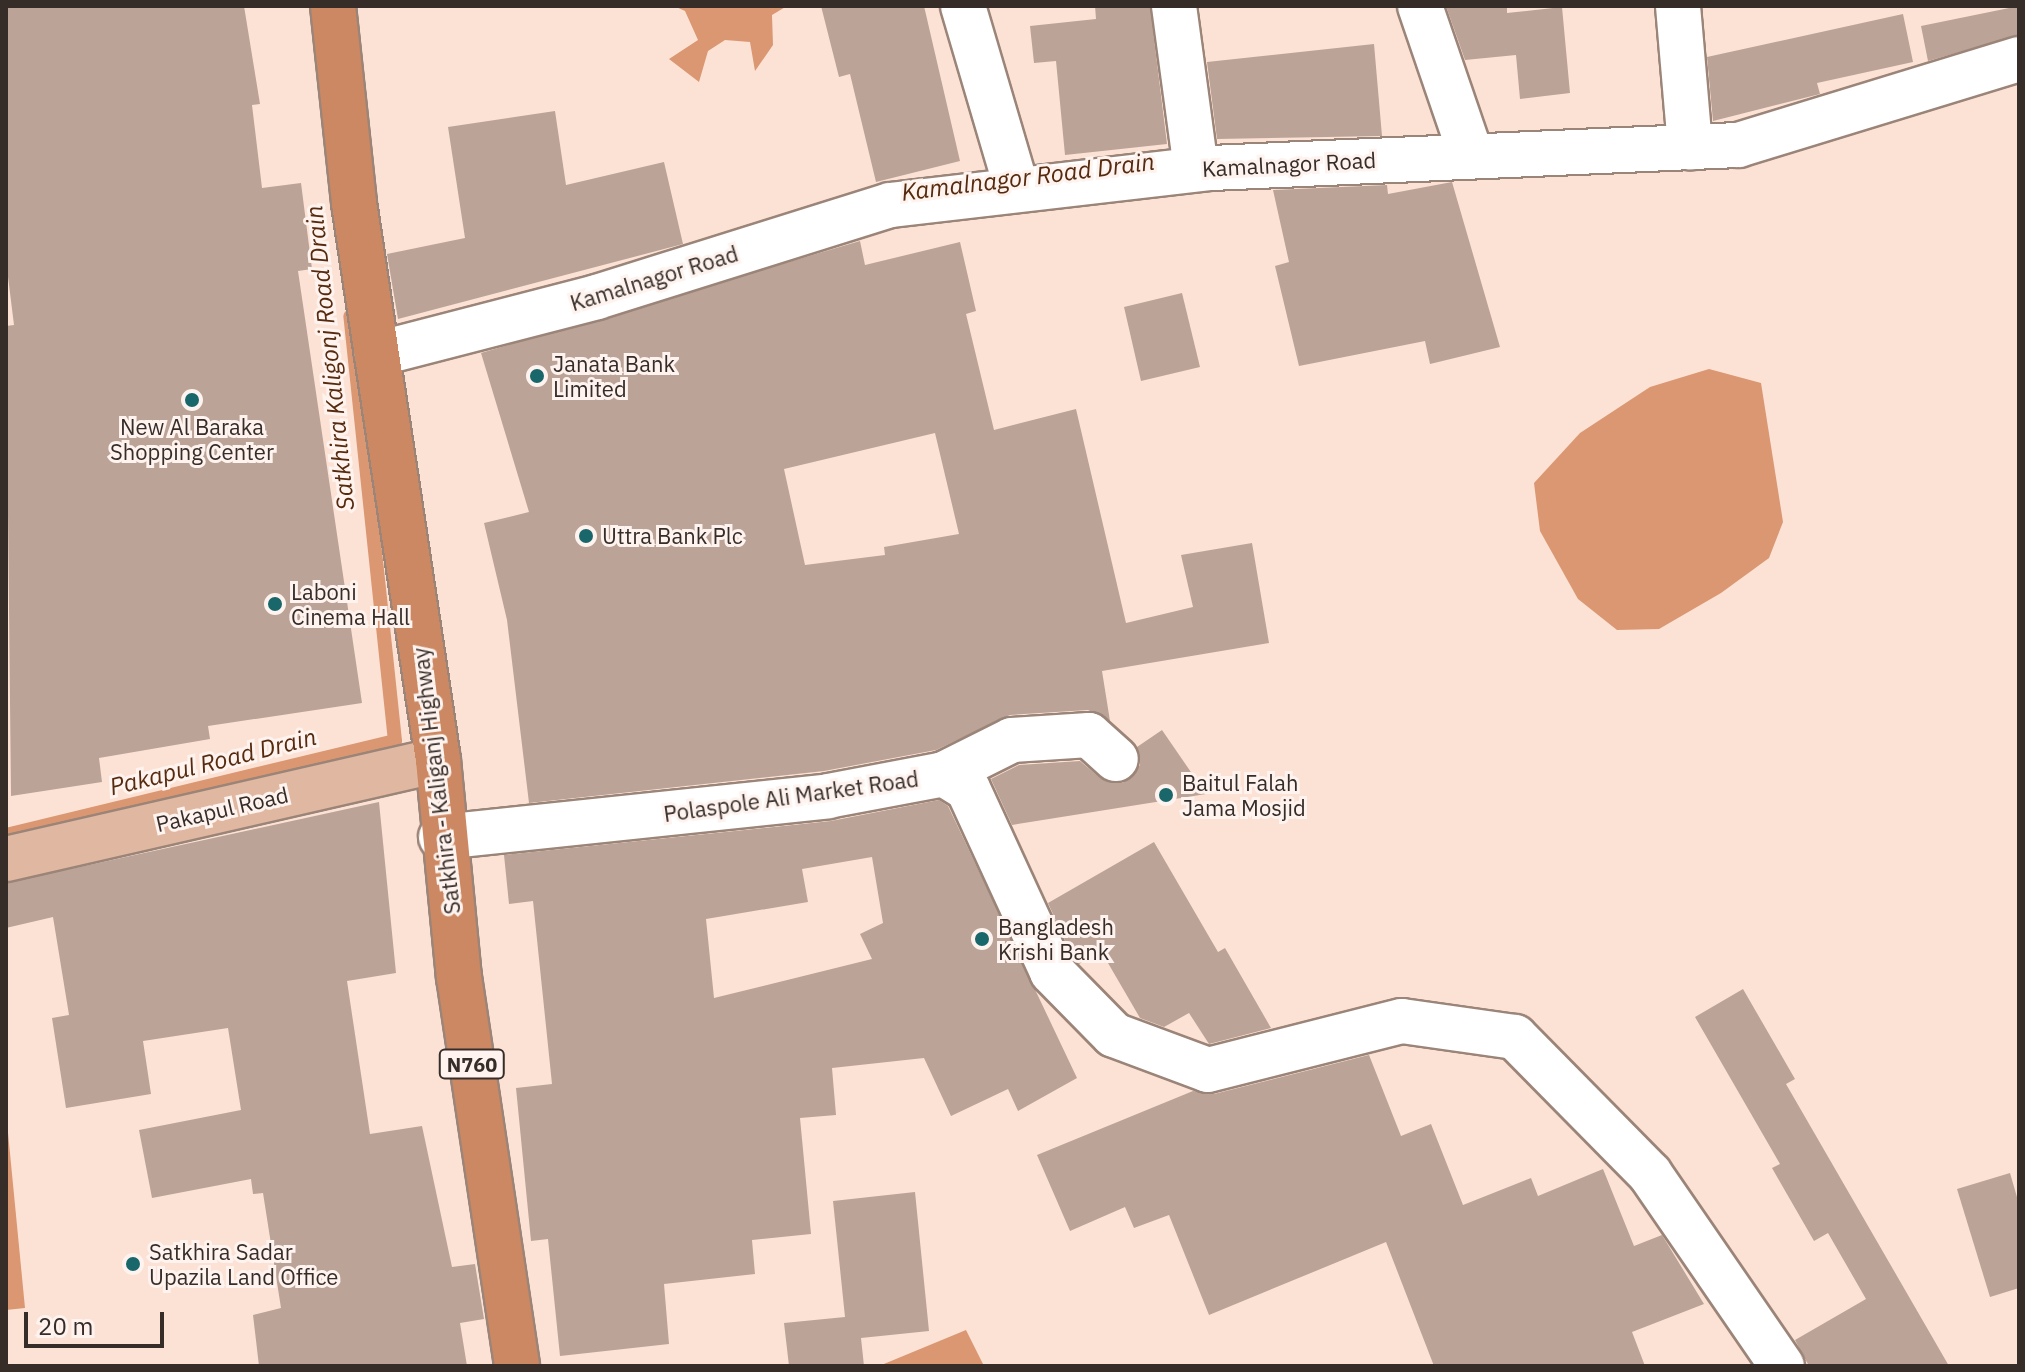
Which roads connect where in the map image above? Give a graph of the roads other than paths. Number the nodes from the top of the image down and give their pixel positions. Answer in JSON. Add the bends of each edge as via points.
{"nodes":[{"id":1,"x":333,"y":6,"type":"edge"},
{"id":2,"x":963,"y":6,"type":"edge"},
{"id":3,"x":1174,"y":6,"type":"edge"},
{"id":4,"x":1420,"y":6,"type":"edge"},
{"id":5,"x":1678,"y":6,"type":"edge"},
{"id":6,"x":2019,"y":59,"type":"edge"},
{"id":7,"x":1690,"y":147,"type":"junction"},
{"id":8,"x":1471,"y":155,"type":"junction"},
{"id":9,"x":1196,"y":169,"type":"junction"},
{"id":10,"x":1017,"y":189,"type":"junction"},
{"id":11,"x":377,"y":354,"type":"junction"},
{"id":12,"x":1116,"y":759,"type":"dead end"},
{"id":13,"x":438,"y":760,"type":"junction"},
{"id":14,"x":944,"y":774,"type":"junction"},
{"id":15,"x":441,"y":837,"type":"junction"},
{"id":16,"x":6,"y":859,"type":"edge"},
{"id":17,"x":517,"y":1366,"type":"edge"},
{"id":18,"x":1782,"y":1366,"type":"edge"}],
"edges":[{"from":1,"to":11,"type":"highway","name":"Satkhira - Kaliganj Highway"},
{"from":2,"to":10,"type":"street"},
{"from":3,"to":9,"type":"street"},
{"from":4,"to":8,"type":"street"},
{"from":5,"to":7,"type":"street"},
{"from":6,"to":7,"type":"street","name":"Kamalnagor Road","via":[[1738,145]]},
{"from":7,"to":8,"type":"street","name":"Kamalnagor Road"},
{"from":8,"to":9,"type":"street","name":"Kamalnagor Road"},
{"from":9,"to":10,"type":"street","name":"Kamalnagor Road"},
{"from":10,"to":11,"type":"street","name":"Kamalnagor Road","via":[[890,205],[597,297]]},
{"from":11,"to":13,"type":"highway","name":"Satkhira - Kaliganj Highway"},
{"from":12,"to":14,"type":"street","via":[[1089,735],[1012,740]]},
{"from":13,"to":15,"type":"highway","name":"Satkhira - Kaliganj Highway","number":"N760"},
{"from":13,"to":16,"type":"main road","name":"Pakapul Road"},
{"from":14,"to":15,"type":"street","name":"Polaspole Ali Market Road","via":[[828,796]]},
{"from":14,"to":18,"type":"street","name":"Polaspole Ali Market Road","via":[[968,789],[1052,972],[1114,1035],[1208,1070],[1402,1021],[1515,1037],[1650,1174]]},
{"from":15,"to":17,"type":"highway","name":"Satkhira - Kaliganj Highway","number":"N760"}]}
